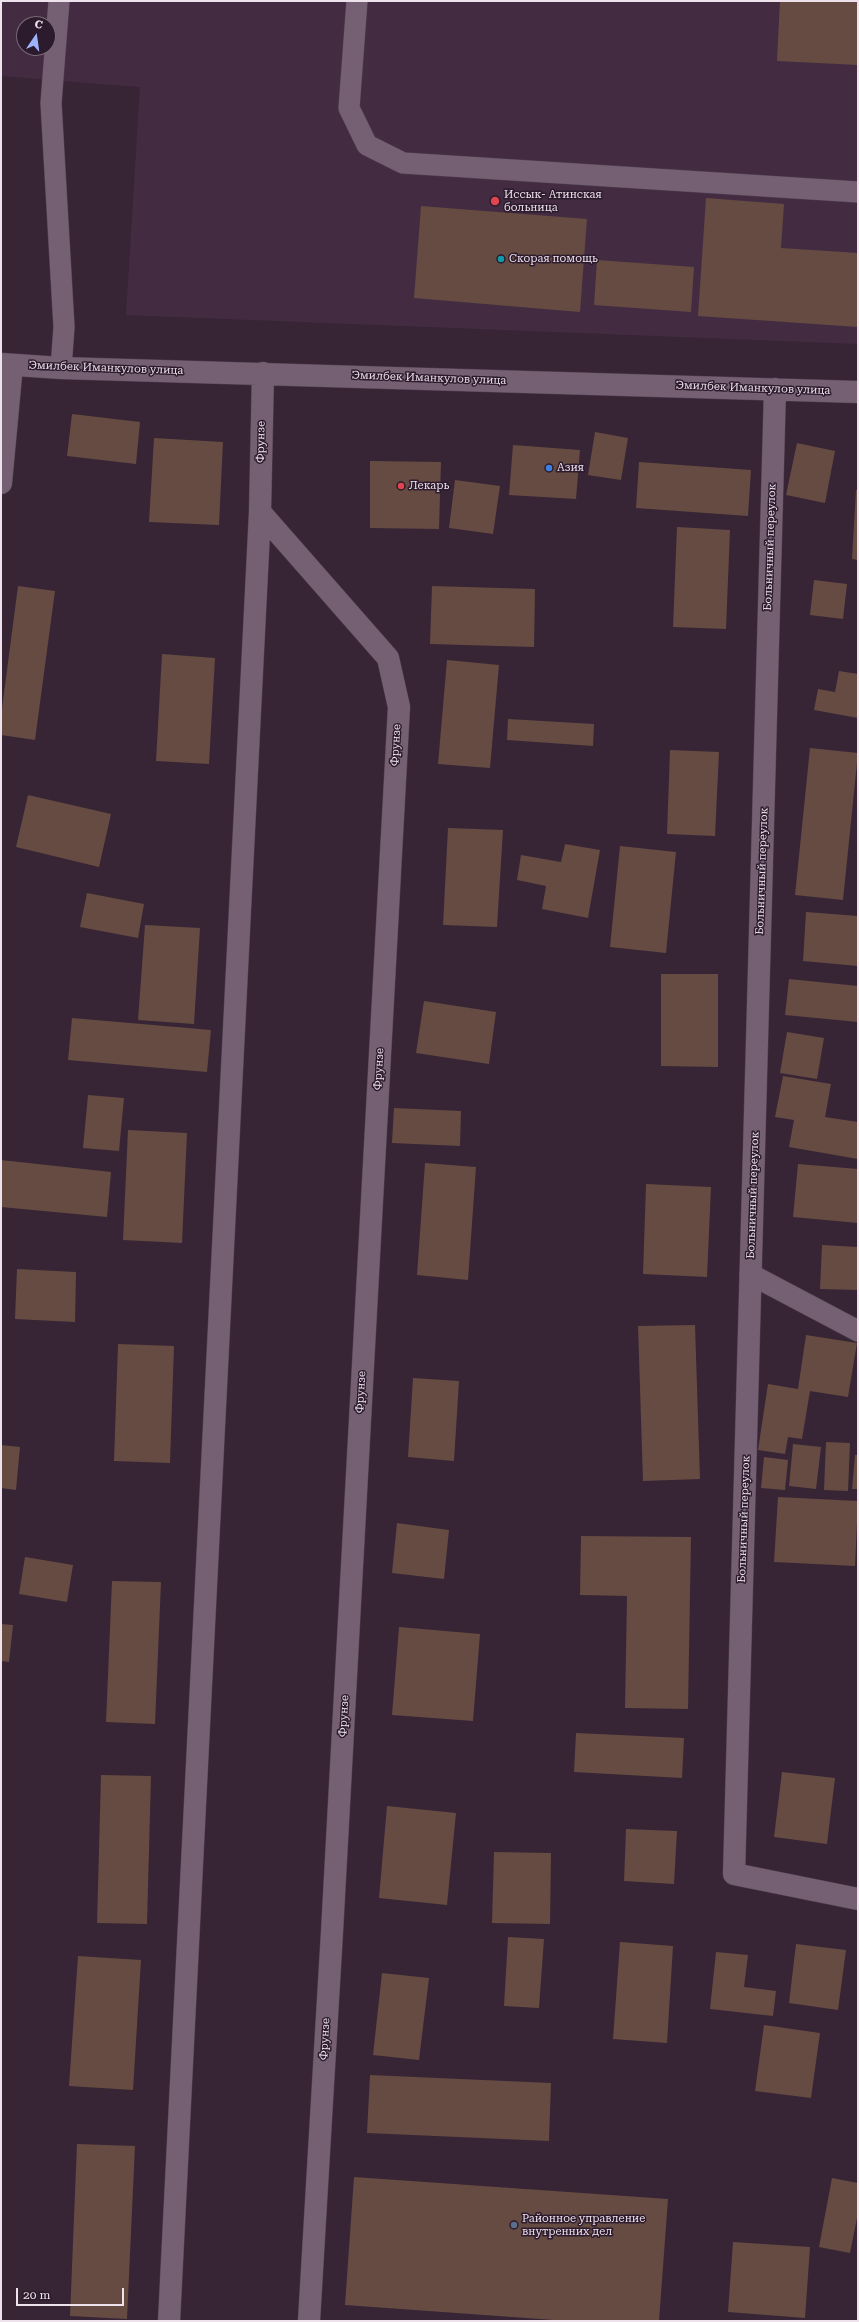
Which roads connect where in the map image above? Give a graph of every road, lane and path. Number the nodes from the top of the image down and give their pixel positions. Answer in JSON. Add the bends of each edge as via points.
{"nodes":[{"id":1,"x":59,"y":1,"type":"edge"},
{"id":2,"x":357,"y":1,"type":"edge"},
{"id":3,"x":858,"y":192,"type":"edge"},
{"id":4,"x":7,"y":364,"type":"edge"},
{"id":5,"x":60,"y":368,"type":"junction"},
{"id":6,"x":263,"y":373,"type":"junction"},
{"id":7,"x":775,"y":389,"type":"junction"},
{"id":8,"x":858,"y":392,"type":"edge"},
{"id":9,"x":1,"y":483,"type":"edge"},
{"id":10,"x":260,"y":512,"type":"junction"},
{"id":11,"x":750,"y":1274,"type":"junction"},
{"id":12,"x":858,"y":1331,"type":"edge"},
{"id":13,"x":858,"y":1899,"type":"edge"},
{"id":14,"x":169,"y":2321,"type":"edge"},
{"id":15,"x":308,"y":2321,"type":"edge"}],
"edges":[{"from":1,"to":5,"type":"lane","via":[[51,103],[64,327]]},
{"from":2,"to":3,"type":"lane","via":[[349,108],[367,145],[403,163]]},
{"from":4,"to":5,"type":"street","name":"Эмилбек Иманкулов улица"},
{"from":4,"to":9,"type":"street"},
{"from":5,"to":6,"type":"street","name":"Эмилбек Иманкулов улица"},
{"from":6,"to":7,"type":"street","name":"Эмилбек Иманкулов улица"},
{"from":6,"to":10,"type":"street","name":"Фрунзе"},
{"from":7,"to":8,"type":"street","name":"Эмилбек Иманкулов улица"},
{"from":7,"to":11,"type":"street","name":"Больничный переулок"},
{"from":10,"to":14,"type":"street","name":"Фрунзе"},
{"from":10,"to":15,"type":"street","name":"Фрунзе","via":[[388,658],[399,707],[332,1932]]},
{"from":11,"to":12,"type":"lane"},
{"from":11,"to":13,"type":"street","name":"Больничный переулок","via":[[734,1874]]}]}
